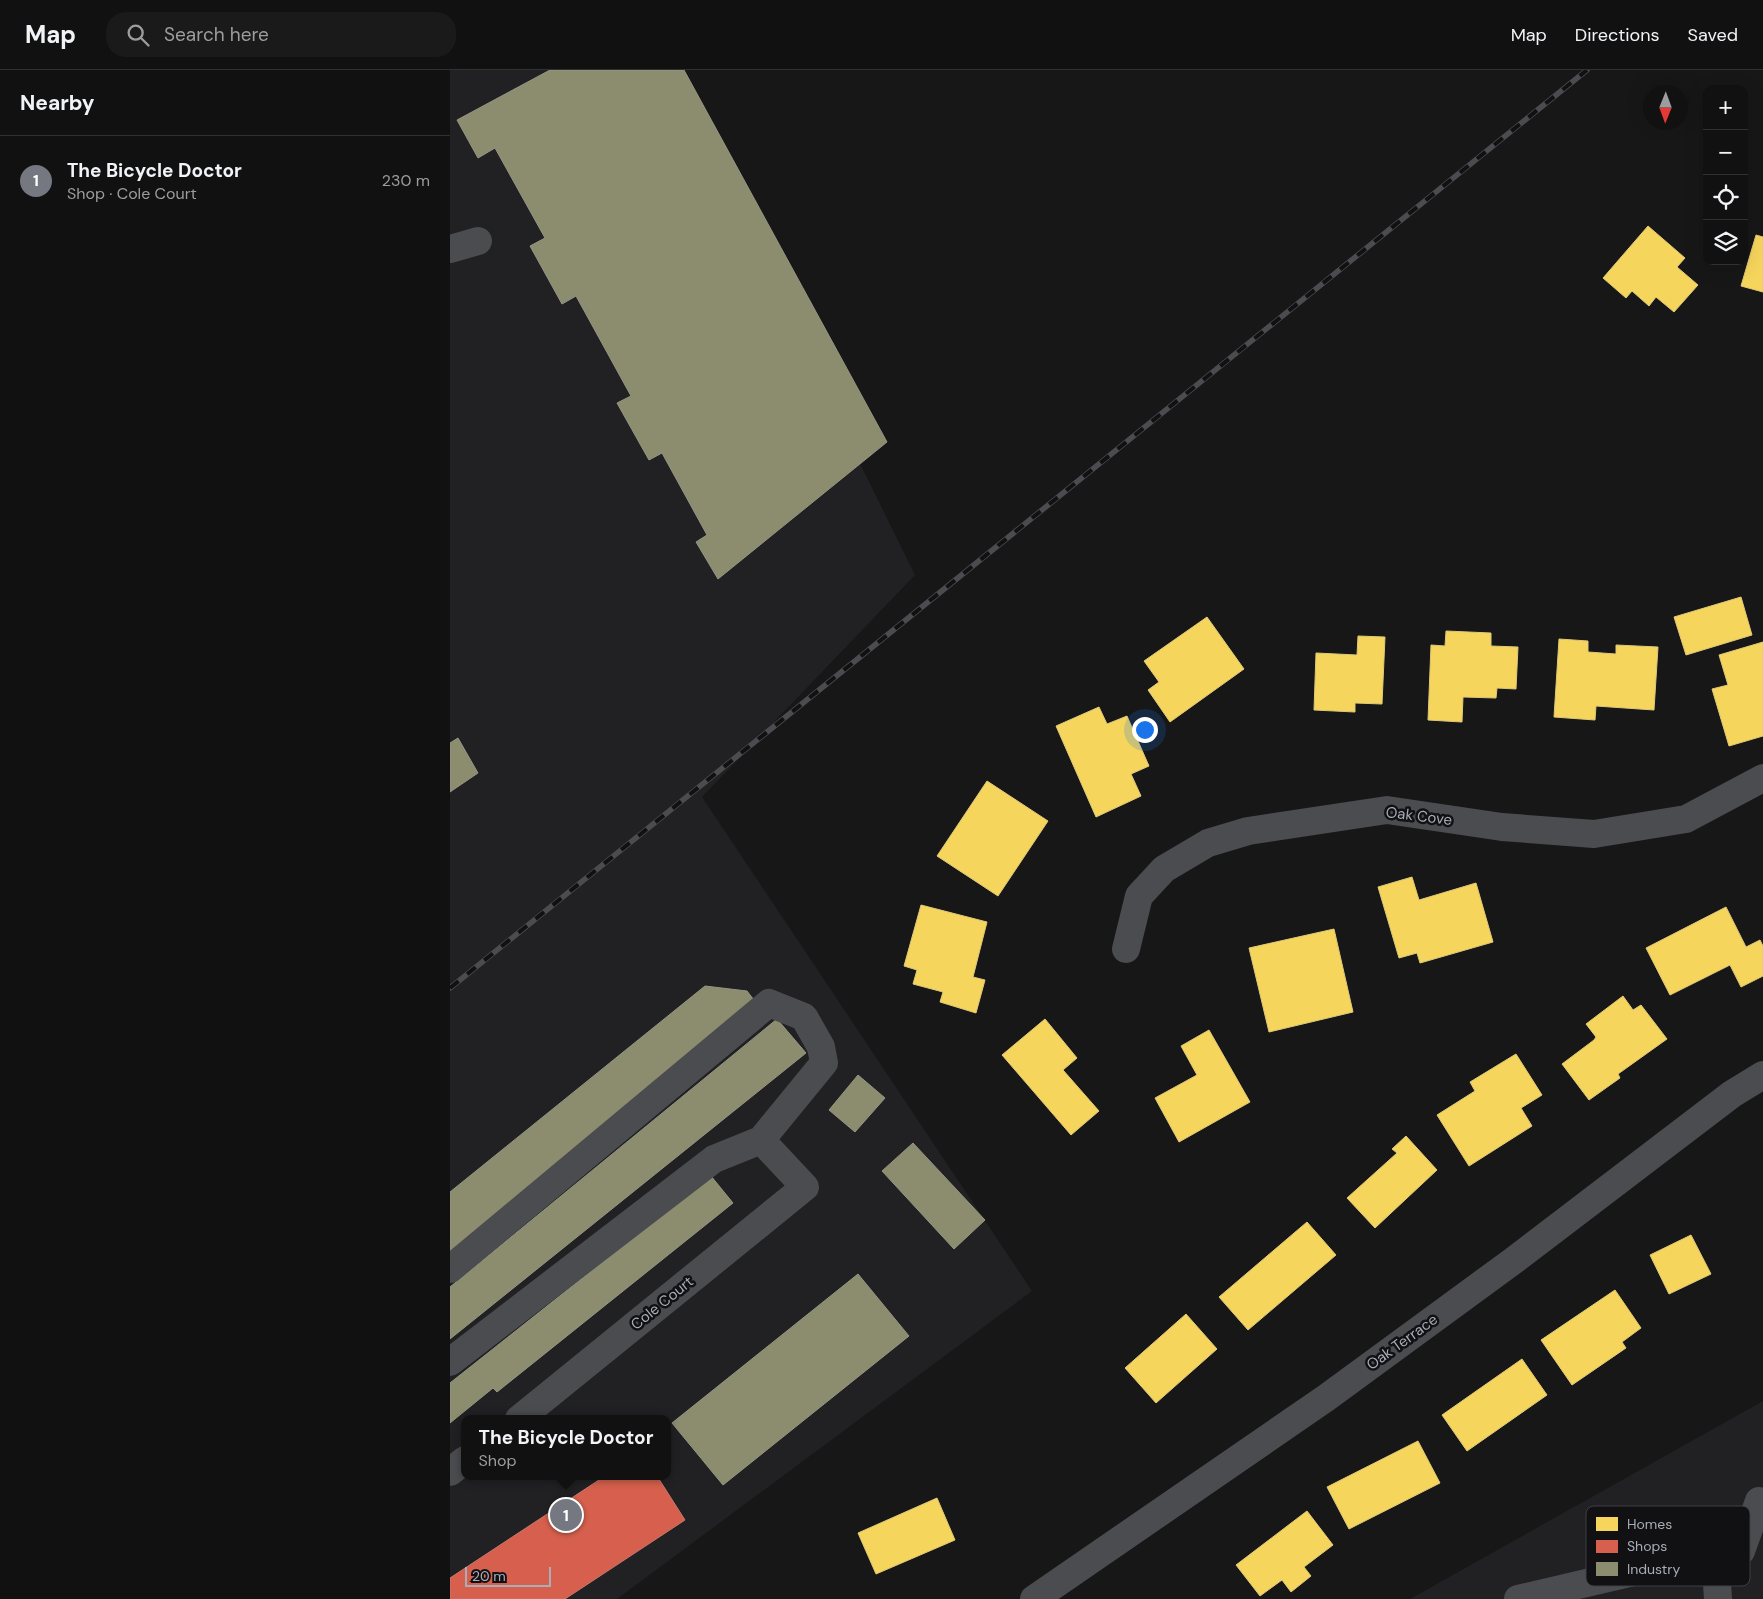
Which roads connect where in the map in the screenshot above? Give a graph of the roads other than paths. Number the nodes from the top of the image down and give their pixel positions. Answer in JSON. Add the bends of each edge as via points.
{"nodes":[{"id":1,"x":478,"y":241,"type":"dead end"},
{"id":2,"x":450,"y":250,"type":"edge"},
{"id":3,"x":1763,"y":778,"type":"edge"},
{"id":4,"x":1126,"y":949,"type":"dead end"},
{"id":5,"x":1763,"y":1076,"type":"edge"},
{"id":6,"x":761,"y":1140,"type":"junction"},
{"id":7,"x":450,"y":1269,"type":"edge"},
{"id":8,"x":450,"y":1362,"type":"edge"},
{"id":9,"x":524,"y":1415,"type":"edge"},
{"id":10,"x":461,"y":1463,"type":"edge"},
{"id":11,"x":450,"y":1472,"type":"edge"},
{"id":12,"x":1758,"y":1501,"type":"dead end"},
{"id":13,"x":1750,"y":1525,"type":"edge"},
{"id":14,"x":1586,"y":1583,"type":"edge"},
{"id":15,"x":1717,"y":1586,"type":"edge"},
{"id":16,"x":1034,"y":1599,"type":"edge"},
{"id":17,"x":1518,"y":1599,"type":"edge"},
{"id":18,"x":1718,"y":1599,"type":"edge"}],
"edges":[{"from":1,"to":2,"type":"street"},
{"from":3,"to":4,"type":"street","name":"Oak Cove","via":[[1686,819],[1594,834],[1502,826],[1387,810],[1248,831],[1208,843],[1164,869],[1139,896]]},
{"from":5,"to":16,"type":"street","name":"Oak Terrace","via":[[1732,1094],[1326,1398]]},
{"from":6,"to":7,"type":"street","via":[[824,1063],[821,1047],[804,1017],[769,1003]]},
{"from":6,"to":8,"type":"street","via":[[714,1159]]},
{"from":6,"to":9,"type":"street","name":"Cole Court","via":[[805,1187]]},
{"from":10,"to":11,"type":"street"},
{"from":12,"to":13,"type":"street"},
{"from":14,"to":17,"type":"street"},
{"from":15,"to":18,"type":"street"}]}
